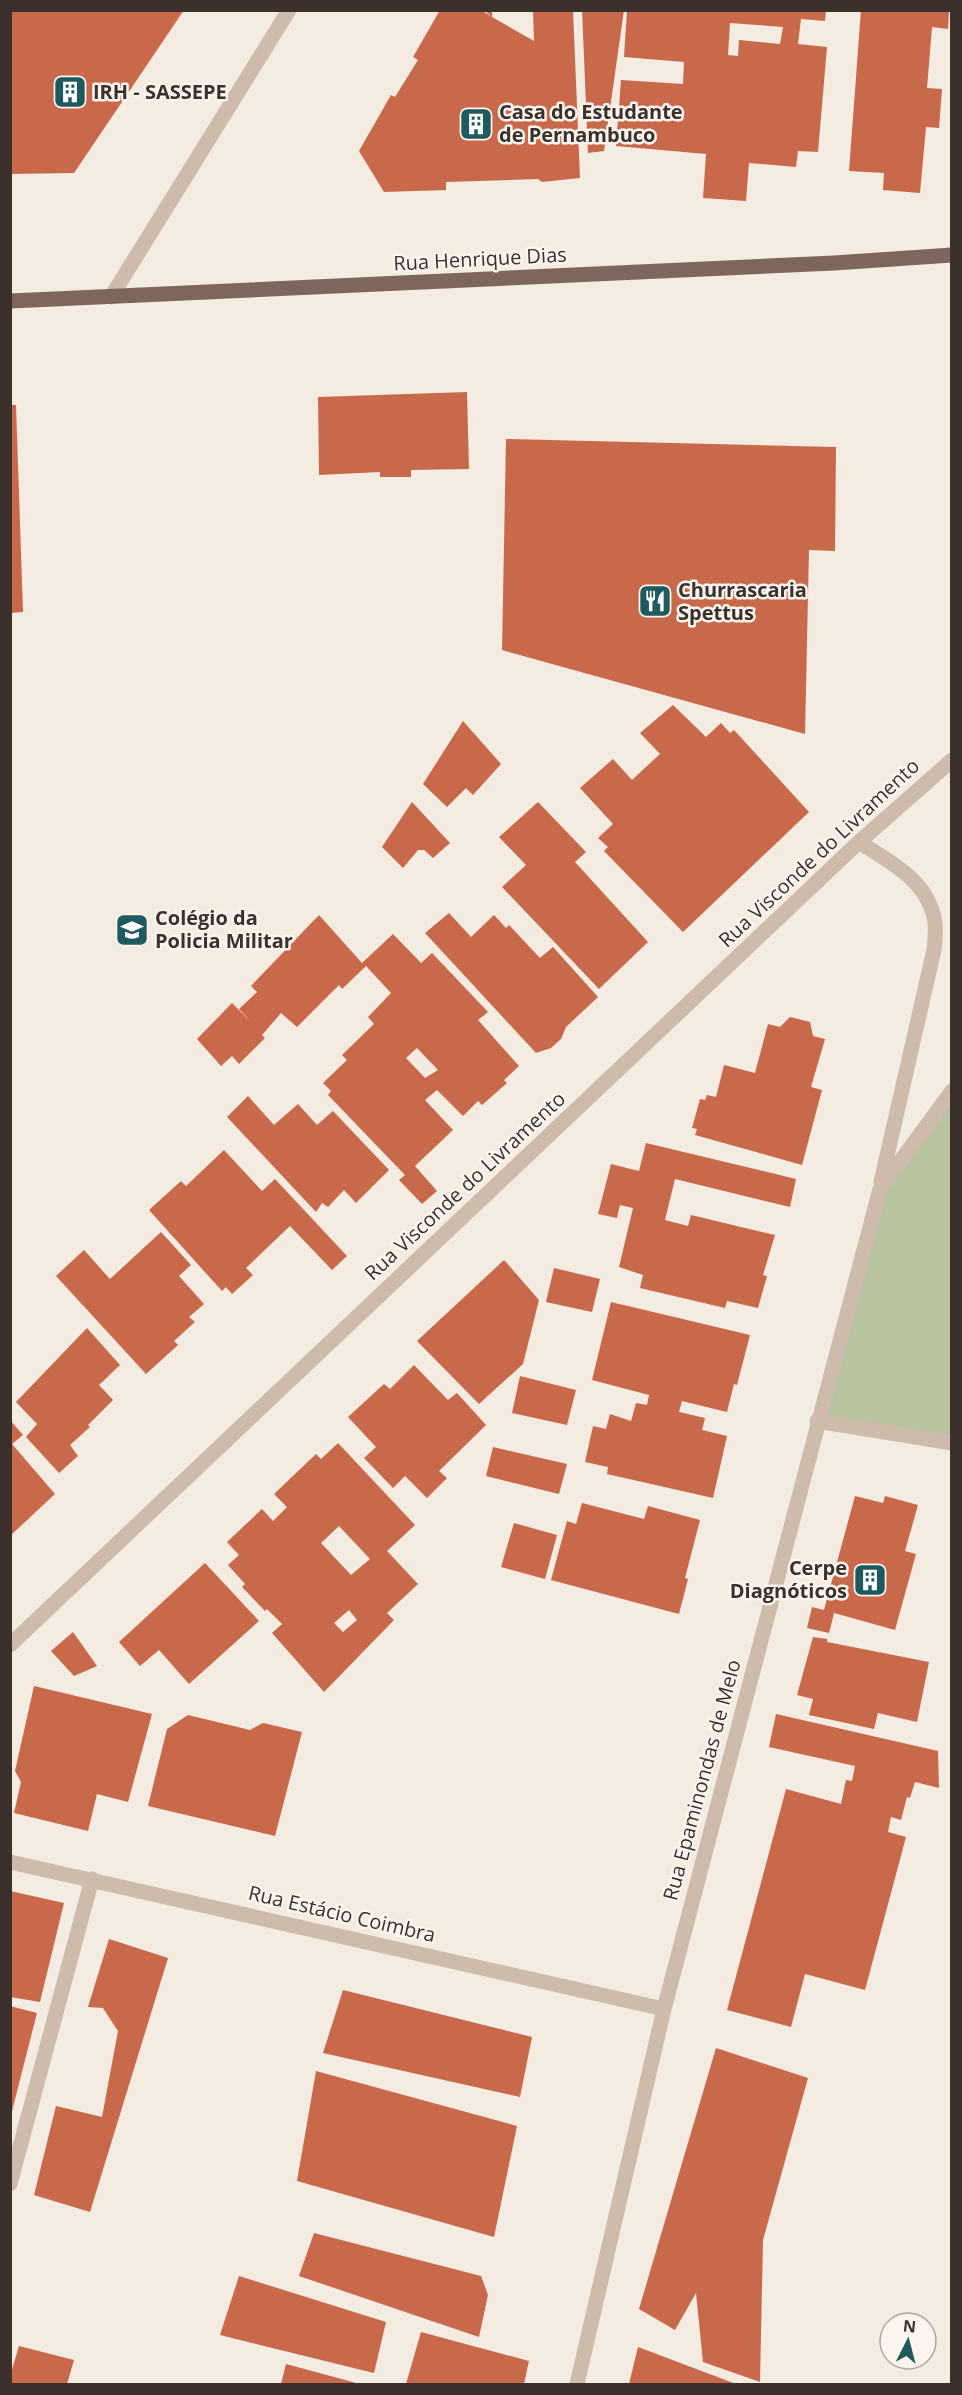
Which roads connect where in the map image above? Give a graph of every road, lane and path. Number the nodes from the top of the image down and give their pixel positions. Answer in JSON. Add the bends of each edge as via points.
{"nodes":[{"id":1,"x":289,"y":10,"type":"edge"},
{"id":2,"x":951,"y":255,"type":"edge"},
{"id":3,"x":111,"y":297,"type":"junction"},
{"id":4,"x":10,"y":301,"type":"edge"},
{"id":5,"x":951,"y":760,"type":"edge"},
{"id":6,"x":859,"y":842,"type":"junction"},
{"id":7,"x":951,"y":1091,"type":"edge"},
{"id":8,"x":880,"y":1189,"type":"junction"},
{"id":9,"x":817,"y":1421,"type":"junction"},
{"id":10,"x":951,"y":1443,"type":"edge"},
{"id":11,"x":10,"y":1645,"type":"edge"},
{"id":12,"x":10,"y":1862,"type":"edge"},
{"id":13,"x":92,"y":1879,"type":"junction"},
{"id":14,"x":664,"y":2009,"type":"junction"},
{"id":15,"x":10,"y":2184,"type":"edge"},
{"id":16,"x":577,"y":2385,"type":"edge"}],
"edges":[{"from":1,"to":3,"type":"street"},
{"from":2,"to":3,"type":"main road","name":"Rua Henrique Dias"},
{"from":3,"to":4,"type":"main road","name":"Rua Henrique Dias"},
{"from":5,"to":6,"type":"street","name":"Rua Visconde do Livramento"},
{"from":6,"to":8,"type":"street","name":"Rua Epaminondas de Melo","via":[[911,876],[926,893],[935,922],[934,951]]},
{"from":6,"to":11,"type":"street","name":"Rua Visconde do Livramento"},
{"from":7,"to":8,"type":"street","name":"Rua Epaminondas de Melo"},
{"from":8,"to":9,"type":"street","name":"Rua Epaminondas de Melo"},
{"from":9,"to":10,"type":"street"},
{"from":9,"to":14,"type":"street","name":"Rua Epaminondas de Melo"},
{"from":12,"to":13,"type":"street","name":"Rua Estácio Coimbra"},
{"from":13,"to":14,"type":"street","name":"Rua Estácio Coimbra"},
{"from":13,"to":15,"type":"street"},
{"from":14,"to":16,"type":"street","name":"Rua Epaminondas de Melo"}]}
